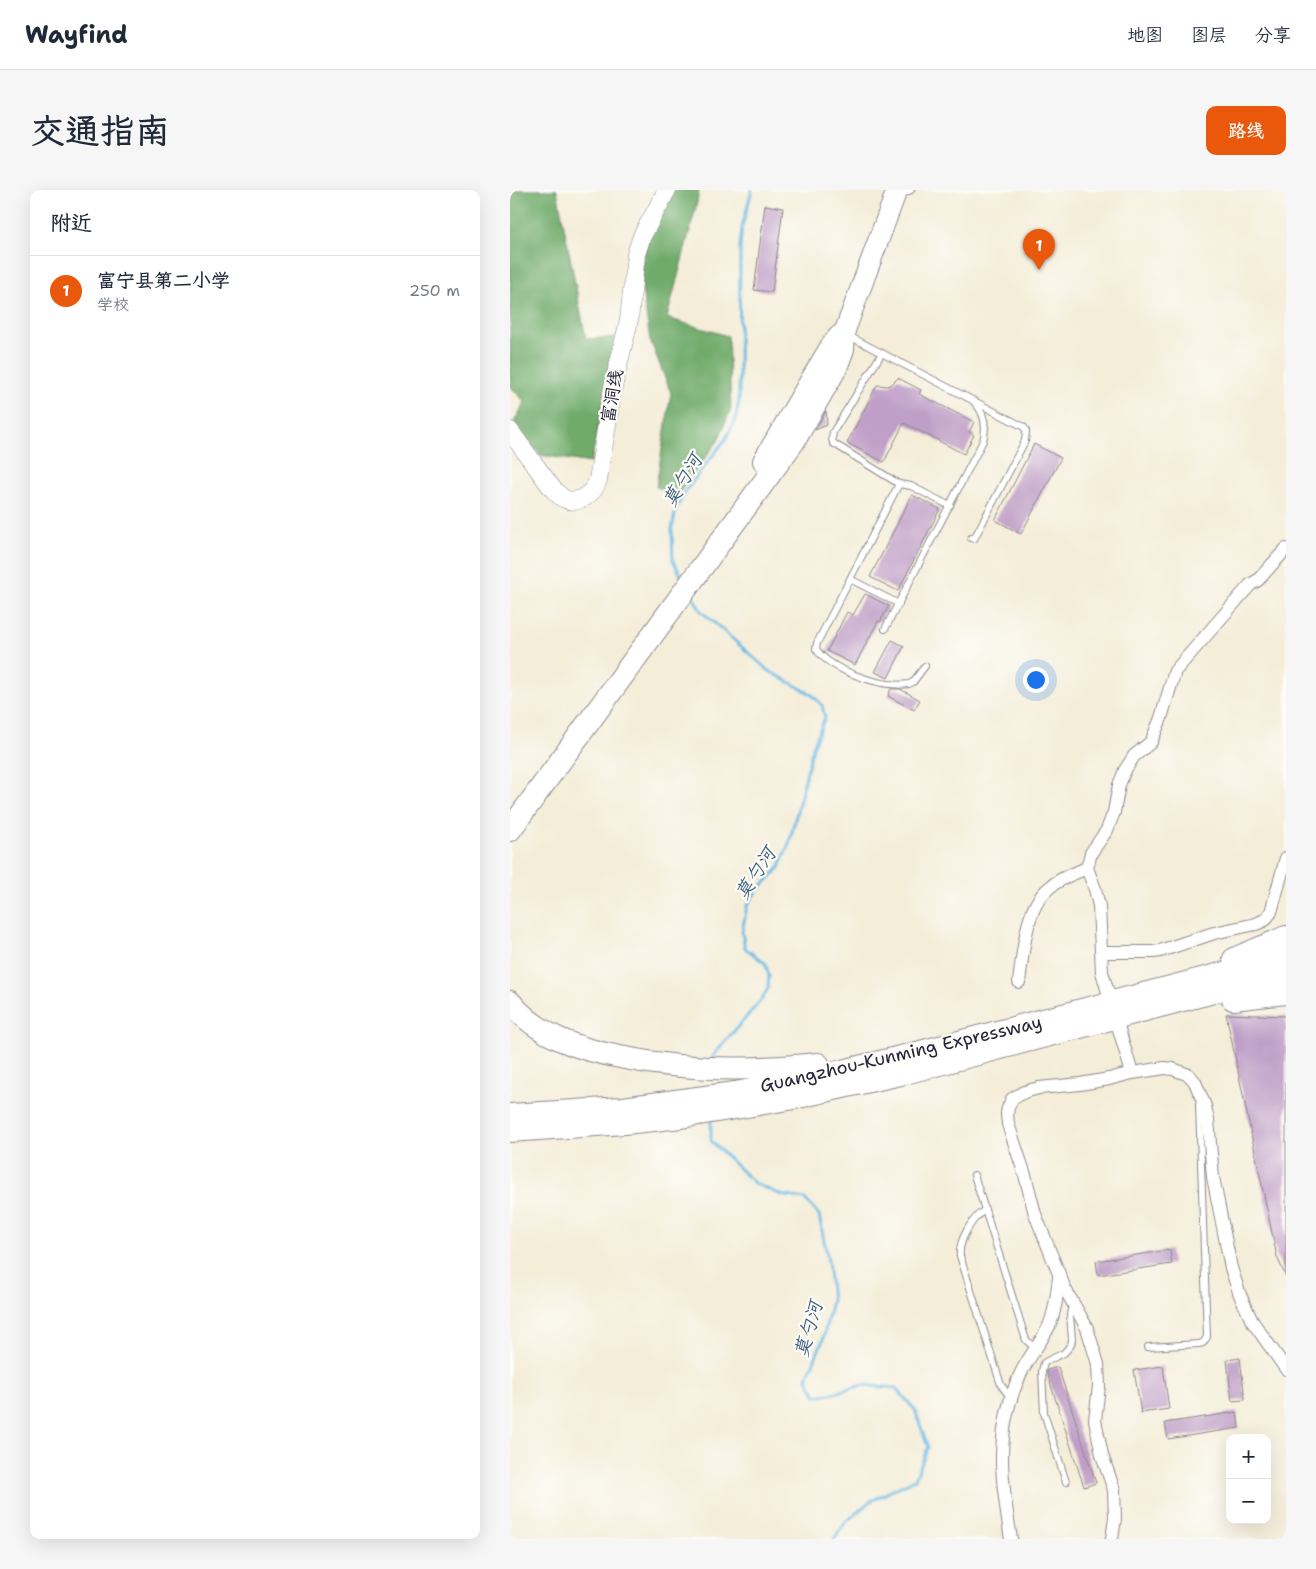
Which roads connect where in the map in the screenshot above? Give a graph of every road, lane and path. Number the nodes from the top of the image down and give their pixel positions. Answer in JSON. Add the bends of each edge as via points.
{"nodes":[{"id":1,"x":667,"y":190,"type":"edge"},
{"id":2,"x":901,"y":192,"type":"edge"},
{"id":3,"x":844,"y":333,"type":"junction"},
{"id":4,"x":882,"y":353,"type":"junction"},
{"id":5,"x":967,"y":396,"type":"junction"},
{"id":6,"x":510,"y":431,"type":"edge"},
{"id":7,"x":900,"y":484,"type":"junction"},
{"id":8,"x":950,"y":506,"type":"junction"},
{"id":9,"x":971,"y":538,"type":"dead end"},
{"id":10,"x":1286,"y":549,"type":"edge"},
{"id":11,"x":850,"y":579,"type":"junction"},
{"id":12,"x":898,"y":604,"type":"junction"},
{"id":13,"x":886,"y":629,"type":"dead end"},
{"id":14,"x":926,"y":666,"type":"dead end"},
{"id":15,"x":512,"y":822,"type":"edge"},
{"id":16,"x":1286,"y":858,"type":"edge"},
{"id":17,"x":1086,"y":868,"type":"junction"},
{"id":18,"x":1286,"y":937,"type":"edge"},
{"id":19,"x":1101,"y":952,"type":"junction"},
{"id":20,"x":1286,"y":957,"type":"edge"},
{"id":21,"x":1286,"y":974,"type":"edge"},
{"id":22,"x":1019,"y":982,"type":"dead end"},
{"id":23,"x":1286,"y":993,"type":"edge"},
{"id":24,"x":1163,"y":997,"type":"junction"},
{"id":25,"x":510,"y":1002,"type":"edge"},
{"id":26,"x":853,"y":1071,"type":"junction"},
{"id":27,"x":1132,"y":1073,"type":"junction"},
{"id":28,"x":1202,"y":1098,"type":"junction"},
{"id":29,"x":510,"y":1116,"type":"edge"},
{"id":30,"x":593,"y":1118,"type":"junction"},
{"id":31,"x":510,"y":1131,"type":"edge"},
{"id":32,"x":974,"y":1175,"type":"dead end"},
{"id":33,"x":985,"y":1210,"type":"junction"},
{"id":34,"x":1059,"y":1275,"type":"junction"},
{"id":35,"x":1072,"y":1303,"type":"junction"},
{"id":36,"x":1148,"y":1347,"type":"dead end"},
{"id":37,"x":1035,"y":1348,"type":"junction"},
{"id":38,"x":1286,"y":1369,"type":"edge"},
{"id":39,"x":1012,"y":1394,"type":"junction"},
{"id":40,"x":1066,"y":1482,"type":"dead end"},
{"id":41,"x":1010,"y":1539,"type":"edge"},
{"id":42,"x":1112,"y":1539,"type":"edge"}],
"edges":[{"from":1,"to":6,"type":"main road","name":"富洞线","via":[[636,254],[629,320],[613,387],[598,480],[593,491],[575,500],[564,499]]},
{"from":2,"to":3,"type":"main road"},
{"from":3,"to":4,"type":"lane"},
{"from":3,"to":15,"type":"highway","via":[[830,347],[758,472],[708,549]]},
{"from":4,"to":5,"type":"lane"},
{"from":4,"to":7,"type":"lane","via":[[833,432],[832,439],[836,445]]},
{"from":5,"to":8,"type":"lane","via":[[981,410],[985,435]]},
{"from":5,"to":9,"type":"lane","via":[[1020,424],[1026,431],[1025,441],[974,539]]},
{"from":7,"to":8,"type":"lane","via":[[911,486]]},
{"from":7,"to":11,"type":"lane"},
{"from":8,"to":12,"type":"lane"},
{"from":10,"to":17,"type":"street","via":[[1175,671],[1151,742],[1134,756],[1126,770],[1107,830],[1091,853]]},
{"from":11,"to":12,"type":"lane"},
{"from":11,"to":14,"type":"lane","via":[[817,643],[817,651],[841,668],[879,682],[909,684]]},
{"from":12,"to":13,"type":"lane"},
{"from":16,"to":19,"type":"street","via":[[1271,912],[1265,920],[1160,951]]},
{"from":17,"to":19,"type":"street","via":[[1100,906]]},
{"from":17,"to":22,"type":"street","via":[[1047,889],[1036,903],[1028,928]]},
{"from":18,"to":24,"type":"highway"},
{"from":19,"to":27,"type":"street","via":[[1102,972]]},
{"from":20,"to":24,"type":"highway","name":"Guangzhou-Kunming Expressway"},
{"from":21,"to":24,"type":"highway","name":"Guangzhou-Kunming Expressway"},
{"from":23,"to":24,"type":"highway"},
{"from":24,"to":26,"type":"highway","name":"Guangzhou-Kunming Expressway"},
{"from":24,"to":26,"type":"highway","name":"Guangzhou-Kunming Expressway","via":[[1064,1015]]},
{"from":25,"to":26,"type":"highway","via":[[525,1018],[550,1035],[577,1047],[622,1058],[730,1070],[791,1067]]},
{"from":26,"to":30,"type":"highway","name":"Guangzhou-Kunming Expressway"},
{"from":27,"to":28,"type":"street","via":[[1165,1068],[1181,1071],[1195,1082]]},
{"from":27,"to":34,"type":"street","via":[[1080,1084],[1039,1088],[1024,1092],[1009,1103],[1008,1124],[1034,1214]]},
{"from":28,"to":36,"type":"lane","via":[[1199,1105],[1207,1337],[1199,1344]]},
{"from":28,"to":38,"type":"street","via":[[1231,1268],[1252,1321]]},
{"from":29,"to":30,"type":"highway","name":"Guangzhou-Kunming Expressway"},
{"from":30,"to":31,"type":"highway","name":"Guangzhou-Kunming Expressway"},
{"from":32,"to":33,"type":"lane"},
{"from":33,"to":37,"type":"lane","via":[[1026,1340]]},
{"from":33,"to":39,"type":"lane","via":[[976,1216],[960,1243],[960,1256],[1001,1385]]},
{"from":34,"to":35,"type":"street"},
{"from":34,"to":37,"type":"street","via":[[1055,1307]]},
{"from":35,"to":40,"type":"lane","via":[[1071,1345],[1064,1353],[1047,1361],[1042,1371],[1044,1413]]},
{"from":35,"to":42,"type":"street","via":[[1087,1328],[1098,1364],[1095,1420],[1114,1490]]},
{"from":37,"to":39,"type":"street"},
{"from":39,"to":41,"type":"street","via":[[1001,1470]]}]}
